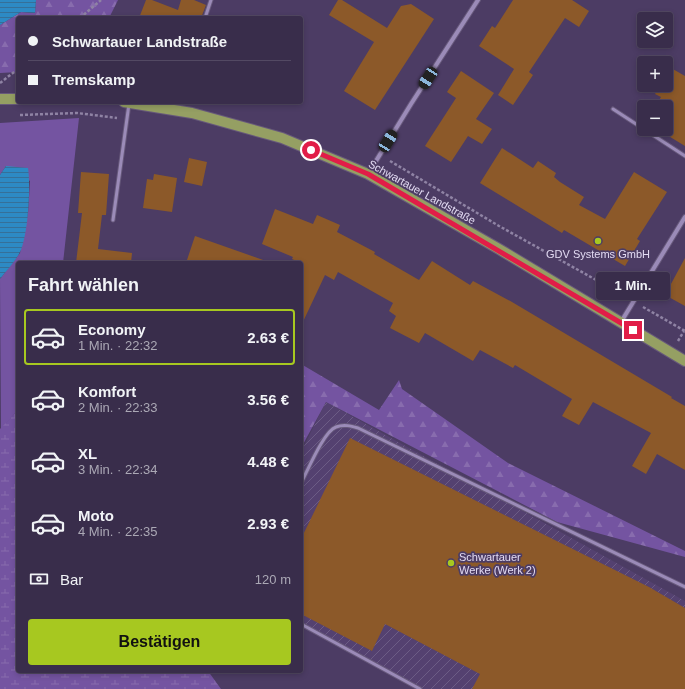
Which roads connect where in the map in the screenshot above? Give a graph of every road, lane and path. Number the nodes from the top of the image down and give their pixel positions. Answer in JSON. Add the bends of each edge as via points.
{"nodes":[{"id":1,"x":101,"y":0,"type":"edge"},
{"id":2,"x":211,"y":0,"type":"edge"},
{"id":3,"x":478,"y":0,"type":"edge"},
{"id":4,"x":82,"y":16,"type":"edge"},
{"id":5,"x":206,"y":16,"type":"edge"},
{"id":6,"x":16,"y":71,"type":"edge"},
{"id":7,"x":0,"y":83,"type":"edge"},
{"id":8,"x":0,"y":99,"type":"edge"},
{"id":9,"x":16,"y":99,"type":"edge"},
{"id":10,"x":130,"y":104,"type":"edge"},
{"id":11,"x":152,"y":104,"type":"edge"},
{"id":12,"x":173,"y":106,"type":"edge"},
{"id":13,"x":612,"y":109,"type":"dead end"},
{"id":14,"x":15,"y":115,"type":"dead end"},
{"id":15,"x":127,"y":120,"type":"junction"},
{"id":16,"x":379,"y":155,"type":"junction"},
{"id":17,"x":685,"y":156,"type":"edge"},
{"id":18,"x":368,"y":174,"type":"junction"},
{"id":19,"x":685,"y":218,"type":"edge"},
{"id":20,"x":113,"y":220,"type":"dead end"},
{"id":21,"x":633,"y":301,"type":"junction"},
{"id":22,"x":621,"y":322,"type":"junction"},
{"id":23,"x":685,"y":331,"type":"edge"},
{"id":24,"x":685,"y":361,"type":"edge"},
{"id":25,"x":303,"y":479,"type":"edge"},
{"id":26,"x":685,"y":587,"type":"edge"},
{"id":27,"x":303,"y":625,"type":"edge"},
{"id":28,"x":420,"y":689,"type":"edge"}],
"edges":[{"from":1,"to":4,"type":"path"},
{"from":2,"to":5,"type":"lane"},
{"from":3,"to":16,"type":"street"},
{"from":6,"to":7,"type":"path"},
{"from":8,"to":9,"type":"main road"},
{"from":10,"to":15,"type":"lane"},
{"from":11,"to":12,"type":"main road","name":"Schwartauer Landstraße"},
{"from":12,"to":18,"type":"main road","name":"Schwartauer Landstraße","via":[[282,138]]},
{"from":13,"to":17,"type":"lane"},
{"from":14,"to":15,"type":"path","via":[[77,113]]},
{"from":15,"to":20,"type":"lane"},
{"from":16,"to":18,"type":"street"},
{"from":16,"to":21,"type":"path"},
{"from":18,"to":22,"type":"main road","name":"Schwartauer Landstraße"},
{"from":19,"to":21,"type":"street"},
{"from":21,"to":22,"type":"street"},
{"from":21,"to":23,"type":"path"},
{"from":22,"to":24,"type":"main road","name":"Schwartauer Landstraße"},
{"from":25,"to":26,"type":"lane","via":[[328,433],[335,427],[347,425],[358,428]]},
{"from":27,"to":28,"type":"lane"}]}
